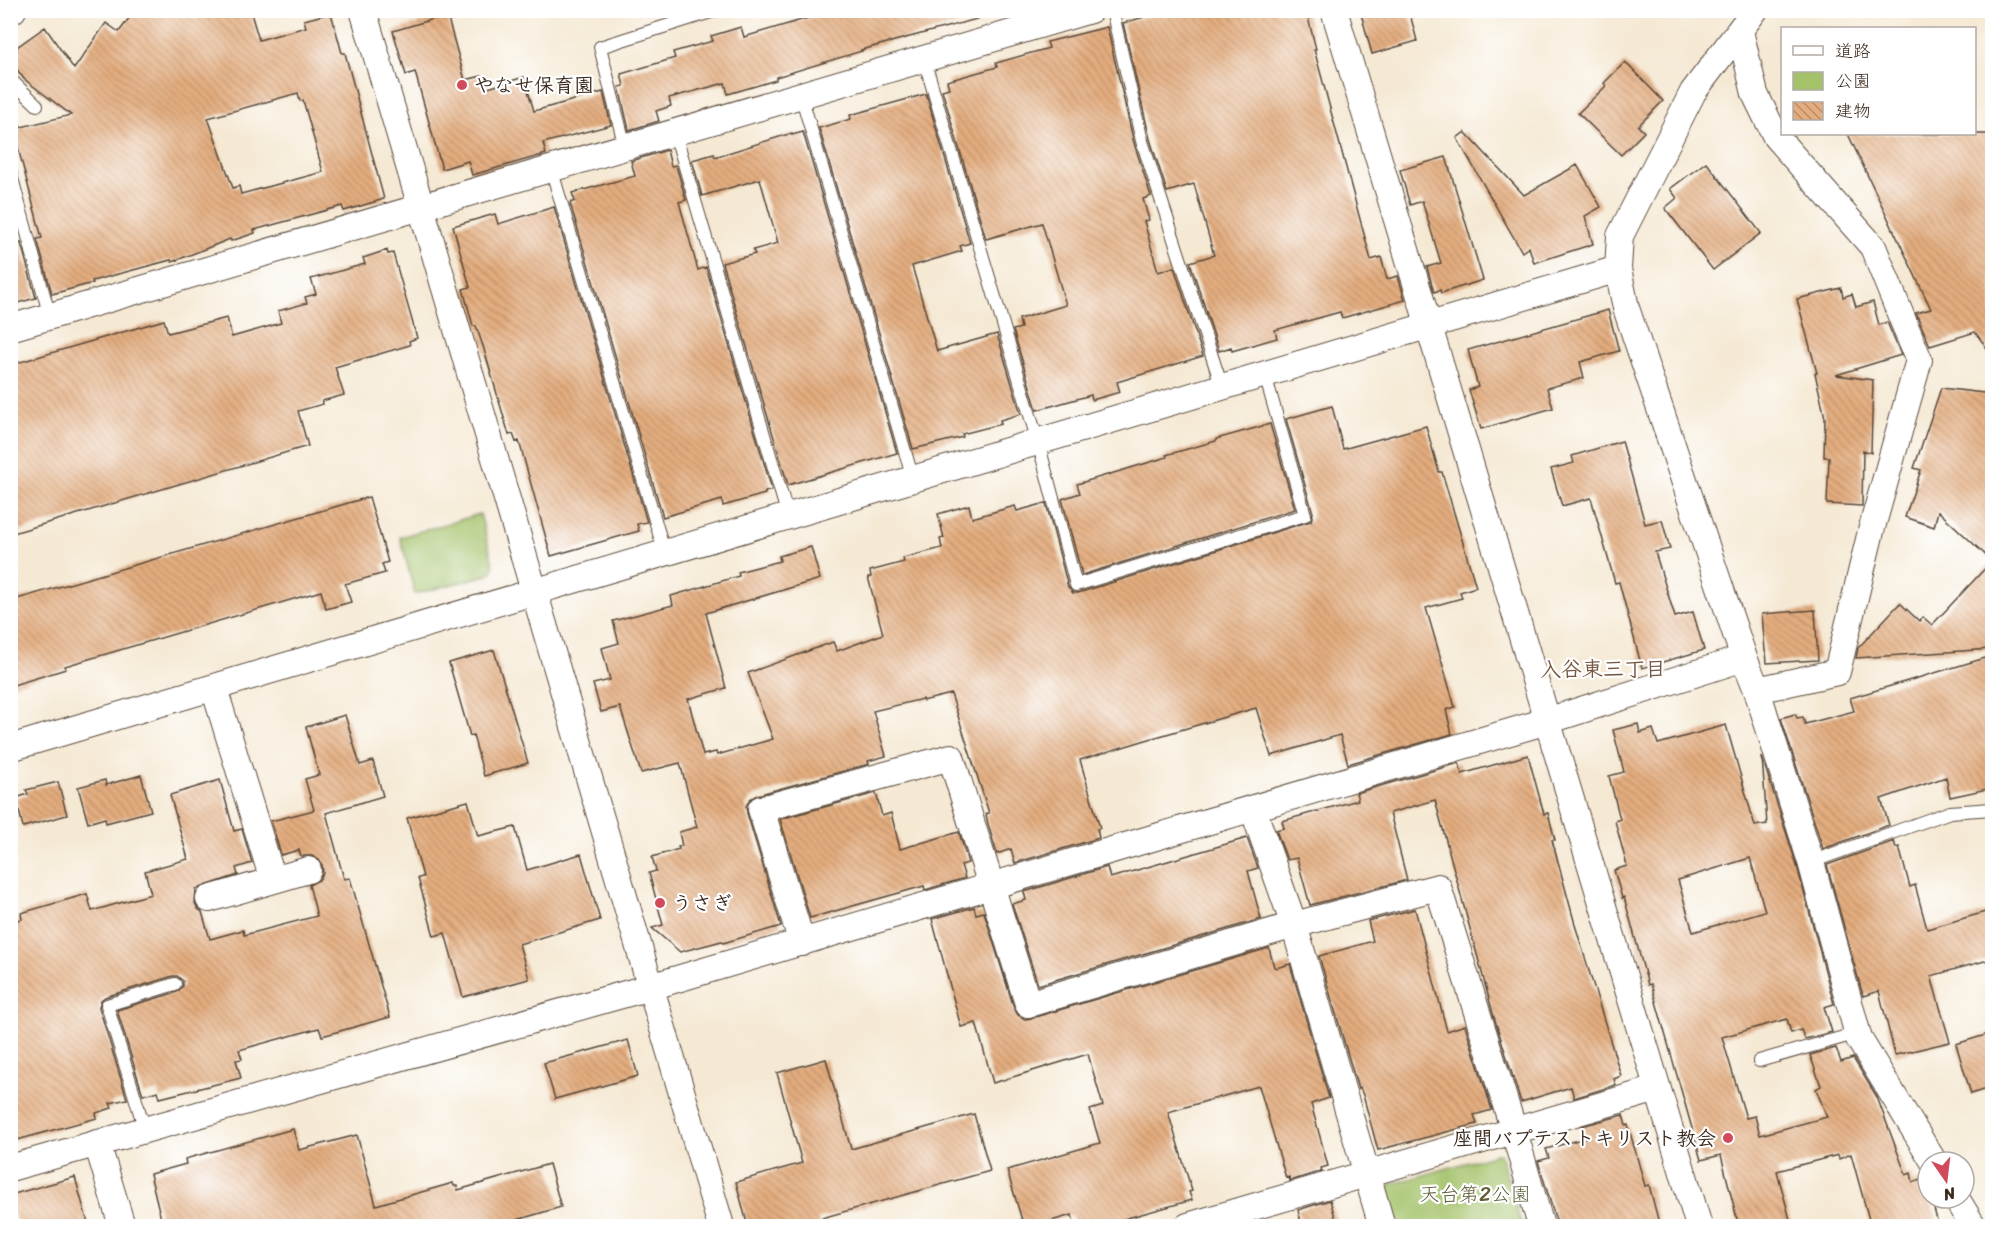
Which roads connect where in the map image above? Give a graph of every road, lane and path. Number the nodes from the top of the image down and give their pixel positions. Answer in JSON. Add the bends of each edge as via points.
{"nodes":[{"id":1,"x":363,"y":10,"type":"edge"},
{"id":2,"x":717,"y":10,"type":"edge"},
{"id":3,"x":1090,"y":10,"type":"edge"},
{"id":4,"x":1112,"y":10,"type":"edge"},
{"id":5,"x":1334,"y":10,"type":"edge"},
{"id":6,"x":1755,"y":10,"type":"edge"},
{"id":7,"x":1740,"y":31,"type":"junction"},
{"id":8,"x":924,"y":59,"type":"junction"},
{"id":9,"x":10,"y":79,"type":"edge"},
{"id":10,"x":20,"y":89,"type":"junction"},
{"id":11,"x":801,"y":95,"type":"junction"},
{"id":12,"x":10,"y":98,"type":"edge"},
{"id":13,"x":36,"y":105,"type":"dead end"},
{"id":14,"x":675,"y":133,"type":"junction"},
{"id":15,"x":625,"y":147,"type":"junction"},
{"id":16,"x":551,"y":168,"type":"junction"},
{"id":17,"x":10,"y":171,"type":"edge"},
{"id":18,"x":419,"y":207,"type":"junction"},
{"id":19,"x":1618,"y":269,"type":"junction"},
{"id":20,"x":51,"y":317,"type":"junction"},
{"id":21,"x":1428,"y":326,"type":"junction"},
{"id":22,"x":10,"y":328,"type":"edge"},
{"id":23,"x":1265,"y":375,"type":"junction"},
{"id":24,"x":1222,"y":387,"type":"junction"},
{"id":25,"x":1038,"y":442,"type":"junction"},
{"id":26,"x":912,"y":479,"type":"junction"},
{"id":27,"x":788,"y":516,"type":"junction"},
{"id":28,"x":665,"y":554,"type":"junction"},
{"id":29,"x":534,"y":593,"type":"junction"},
{"id":30,"x":1744,"y":658,"type":"junction"},
{"id":31,"x":214,"y":688,"type":"junction"},
{"id":32,"x":1757,"y":690,"type":"junction"},
{"id":33,"x":1547,"y":721,"type":"junction"},
{"id":34,"x":10,"y":748,"type":"edge"},
{"id":35,"x":1253,"y":809,"type":"junction"},
{"id":36,"x":1992,"y":809,"type":"edge"},
{"id":37,"x":1811,"y":862,"type":"junction"},
{"id":38,"x":308,"y":870,"type":"dead end"},
{"id":39,"x":273,"y":880,"type":"junction"},
{"id":40,"x":991,"y":886,"type":"junction"},
{"id":41,"x":209,"y":899,"type":"dead end"},
{"id":42,"x":1294,"y":925,"type":"junction"},
{"id":43,"x":802,"y":943,"type":"junction"},
{"id":44,"x":175,"y":984,"type":"dead end"},
{"id":45,"x":650,"y":987,"type":"junction"},
{"id":46,"x":1858,"y":1033,"type":"junction"},
{"id":47,"x":1759,"y":1061,"type":"dead end"},
{"id":48,"x":1658,"y":1089,"type":"junction"},
{"id":49,"x":145,"y":1130,"type":"junction"},
{"id":50,"x":1514,"y":1131,"type":"junction"},
{"id":51,"x":97,"y":1143,"type":"junction"},
{"id":52,"x":1927,"y":1150,"type":"edge"},
{"id":53,"x":10,"y":1167,"type":"edge"},
{"id":54,"x":1366,"y":1174,"type":"junction"},
{"id":55,"x":1963,"y":1210,"type":"edge"},
{"id":56,"x":122,"y":1227,"type":"edge"},
{"id":57,"x":721,"y":1227,"type":"edge"},
{"id":58,"x":1188,"y":1227,"type":"edge"},
{"id":59,"x":1382,"y":1227,"type":"edge"},
{"id":60,"x":1541,"y":1227,"type":"edge"},
{"id":61,"x":1699,"y":1227,"type":"edge"},
{"id":62,"x":1973,"y":1227,"type":"edge"}],
"edges":[{"from":1,"to":18,"type":"street"},
{"from":2,"to":15,"type":"lane","via":[[600,47]]},
{"from":3,"to":8,"type":"street"},
{"from":4,"to":24,"type":"lane","via":[[1142,141]]},
{"from":5,"to":21,"type":"street"},
{"from":6,"to":7,"type":"street"},
{"from":7,"to":19,"type":"street","via":[[1693,92],[1620,236]]},
{"from":7,"to":32,"type":"street","via":[[1755,94],[1776,137],[1873,247],[1919,360],[1870,531],[1837,672]]},
{"from":8,"to":11,"type":"street"},
{"from":8,"to":25,"type":"lane"},
{"from":9,"to":10,"type":"lane"},
{"from":10,"to":12,"type":"lane"},
{"from":10,"to":13,"type":"lane"},
{"from":11,"to":14,"type":"street"},
{"from":11,"to":26,"type":"lane"},
{"from":14,"to":15,"type":"street"},
{"from":14,"to":27,"type":"lane"},
{"from":15,"to":16,"type":"street"},
{"from":16,"to":18,"type":"street"},
{"from":16,"to":28,"type":"lane"},
{"from":17,"to":20,"type":"lane"},
{"from":18,"to":20,"type":"street"},
{"from":18,"to":29,"type":"street"},
{"from":19,"to":21,"type":"street"},
{"from":19,"to":30,"type":"street","via":[[1626,308]]},
{"from":20,"to":22,"type":"street"},
{"from":21,"to":23,"type":"street"},
{"from":21,"to":33,"type":"street"},
{"from":23,"to":24,"type":"street"},
{"from":23,"to":25,"type":"lane","via":[[1305,515],[1076,585]]},
{"from":24,"to":25,"type":"street"},
{"from":25,"to":26,"type":"street"},
{"from":26,"to":27,"type":"street"},
{"from":27,"to":28,"type":"street"},
{"from":28,"to":29,"type":"street"},
{"from":29,"to":31,"type":"street"},
{"from":29,"to":45,"type":"street"},
{"from":30,"to":32,"type":"street"},
{"from":30,"to":33,"type":"street"},
{"from":31,"to":34,"type":"street"},
{"from":31,"to":39,"type":"street"},
{"from":32,"to":37,"type":"street"},
{"from":33,"to":35,"type":"street"},
{"from":33,"to":48,"type":"street"},
{"from":35,"to":40,"type":"street"},
{"from":35,"to":42,"type":"street"},
{"from":36,"to":37,"type":"lane","via":[[1950,812]]},
{"from":37,"to":46,"type":"street"},
{"from":38,"to":39,"type":"street"},
{"from":39,"to":41,"type":"street"},
{"from":40,"to":42,"type":"street","via":[[1028,1004]]},
{"from":40,"to":43,"type":"street"},
{"from":40,"to":43,"type":"street","via":[[951,757],[761,809]]},
{"from":42,"to":50,"type":"street","via":[[1438,887]]},
{"from":42,"to":54,"type":"street"},
{"from":43,"to":45,"type":"street"},
{"from":44,"to":49,"type":"lane","via":[[107,1005]]},
{"from":45,"to":49,"type":"street"},
{"from":45,"to":57,"type":"street"},
{"from":46,"to":47,"type":"lane"},
{"from":46,"to":52,"type":"street"},
{"from":48,"to":50,"type":"street"},
{"from":48,"to":61,"type":"street"},
{"from":49,"to":51,"type":"street"},
{"from":50,"to":54,"type":"street"},
{"from":50,"to":60,"type":"street"},
{"from":51,"to":53,"type":"street"},
{"from":51,"to":56,"type":"street"},
{"from":54,"to":58,"type":"street"},
{"from":54,"to":59,"type":"street"},
{"from":55,"to":62,"type":"street"}]}
